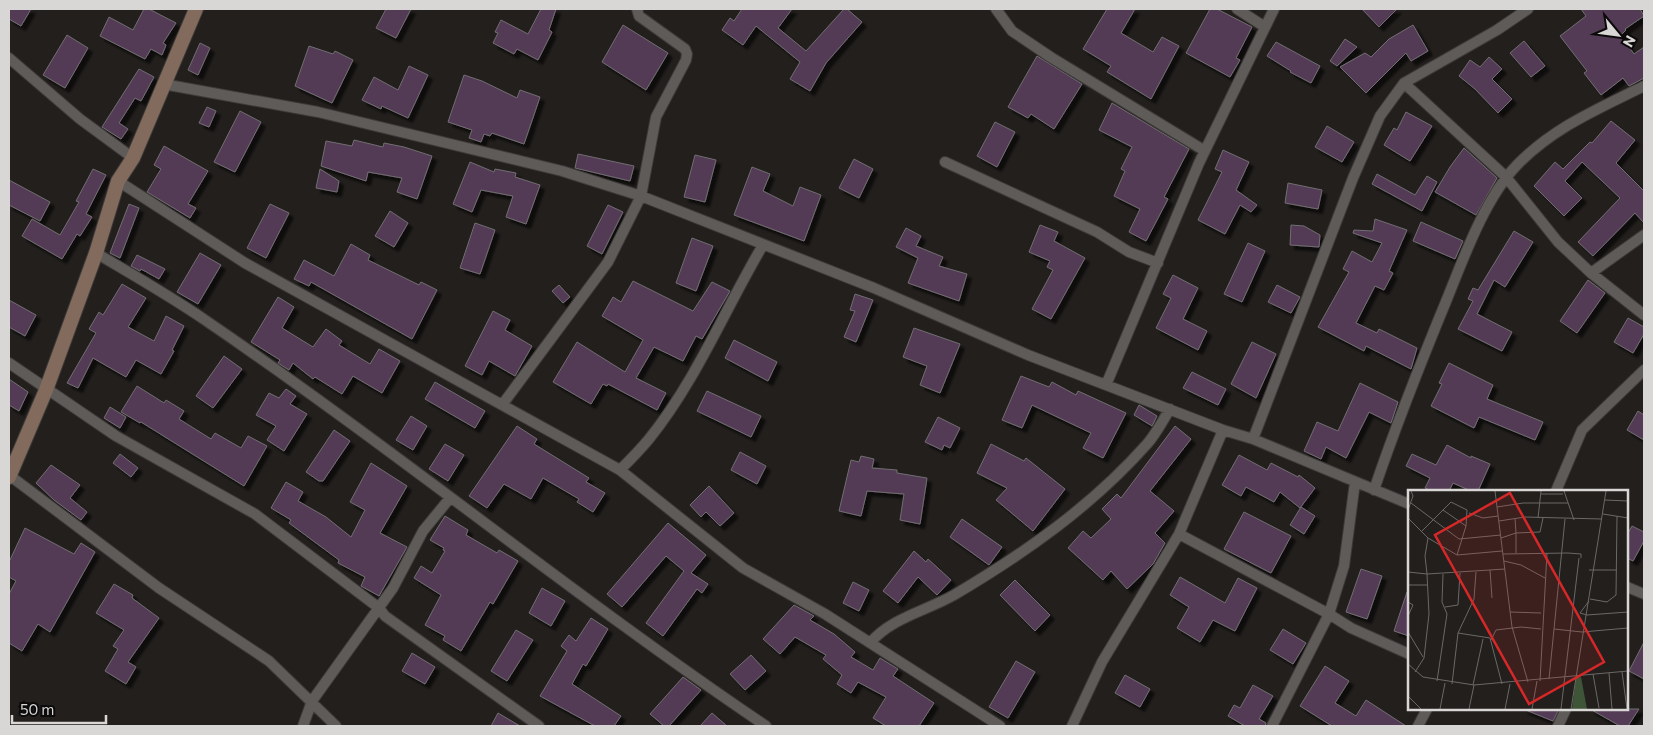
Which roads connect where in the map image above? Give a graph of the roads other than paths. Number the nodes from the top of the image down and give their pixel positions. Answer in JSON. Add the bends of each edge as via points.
{"nodes":[{"id":1,"x":196,"y":9,"type":"edge"},
{"id":2,"x":637,"y":9,"type":"edge"},
{"id":3,"x":996,"y":9,"type":"edge"},
{"id":4,"x":1236,"y":9,"type":"edge"},
{"id":5,"x":1274,"y":9,"type":"edge"},
{"id":6,"x":1528,"y":9,"type":"edge"},
{"id":7,"x":1265,"y":27,"type":"junction"},
{"id":8,"x":9,"y":58,"type":"edge"},
{"id":9,"x":1404,"y":83,"type":"junction"},
{"id":10,"x":163,"y":84,"type":"junction"},
{"id":11,"x":1644,"y":86,"type":"edge"},
{"id":12,"x":1205,"y":151,"type":"junction"},
{"id":13,"x":133,"y":158,"type":"junction"},
{"id":14,"x":945,"y":162,"type":"dead end"},
{"id":15,"x":1506,"y":177,"type":"junction"},
{"id":16,"x":118,"y":181,"type":"junction"},
{"id":17,"x":641,"y":196,"type":"junction"},
{"id":18,"x":1644,"y":235,"type":"edge"},
{"id":19,"x":763,"y":245,"type":"junction"},
{"id":20,"x":96,"y":253,"type":"junction"},
{"id":21,"x":1158,"y":263,"type":"junction"},
{"id":22,"x":1591,"y":273,"type":"junction"},
{"id":23,"x":1644,"y":314,"type":"edge"},
{"id":24,"x":9,"y":363,"type":"edge"},
{"id":25,"x":1644,"y":370,"type":"edge"},
{"id":26,"x":1106,"y":385,"type":"junction"},
{"id":27,"x":46,"y":390,"type":"junction"},
{"id":28,"x":502,"y":404,"type":"junction"},
{"id":29,"x":1170,"y":409,"type":"junction"},
{"id":30,"x":1223,"y":430,"type":"junction"},
{"id":31,"x":1253,"y":439,"type":"junction"},
{"id":32,"x":620,"y":470,"type":"junction"},
{"id":33,"x":9,"y":476,"type":"edge"},
{"id":34,"x":1355,"y":482,"type":"junction"},
{"id":35,"x":1374,"y":490,"type":"junction"},
{"id":36,"x":1556,"y":490,"type":"edge"},
{"id":37,"x":450,"y":498,"type":"junction"},
{"id":38,"x":1408,"y":504,"type":"edge"},
{"id":39,"x":1178,"y":534,"type":"junction"},
{"id":40,"x":1628,"y":587,"type":"edge"},
{"id":41,"x":1644,"y":594,"type":"edge"},
{"id":42,"x":379,"y":608,"type":"junction"},
{"id":43,"x":1330,"y":614,"type":"junction"},
{"id":44,"x":870,"y":643,"type":"junction"},
{"id":45,"x":1408,"y":654,"type":"edge"},
{"id":46,"x":312,"y":701,"type":"junction"},
{"id":47,"x":1426,"y":710,"type":"edge"},
{"id":48,"x":1566,"y":710,"type":"edge"},
{"id":49,"x":303,"y":726,"type":"edge"},
{"id":50,"x":336,"y":726,"type":"edge"},
{"id":51,"x":539,"y":726,"type":"edge"},
{"id":52,"x":766,"y":726,"type":"edge"},
{"id":53,"x":1000,"y":726,"type":"edge"},
{"id":54,"x":1072,"y":726,"type":"edge"},
{"id":55,"x":1272,"y":726,"type":"edge"},
{"id":56,"x":1418,"y":726,"type":"edge"},
{"id":57,"x":1558,"y":726,"type":"edge"}],
"edges":[{"from":1,"to":10,"type":"street"},
{"from":2,"to":17,"type":"street","via":[[639,16],[685,49],[687,54],[656,117]]},
{"from":3,"to":12,"type":"street","via":[[1012,31]]},
{"from":4,"to":7,"type":"street"},
{"from":5,"to":7,"type":"street"},
{"from":6,"to":9,"type":"street"},
{"from":7,"to":12,"type":"street"},
{"from":8,"to":13,"type":"street","via":[[80,119]]},
{"from":9,"to":15,"type":"street"},
{"from":9,"to":31,"type":"street","via":[[1380,116],[1353,178]]},
{"from":10,"to":13,"type":"street"},
{"from":10,"to":17,"type":"street","via":[[318,112],[440,140],[562,171]]},
{"from":11,"to":15,"type":"street","via":[[1559,129]]},
{"from":12,"to":21,"type":"street"},
{"from":13,"to":16,"type":"street"},
{"from":14,"to":21,"type":"street"},
{"from":15,"to":22,"type":"street","via":[[1558,242]]},
{"from":15,"to":35,"type":"street","via":[[1476,229],[1416,373]]},
{"from":16,"to":20,"type":"street"},
{"from":16,"to":28,"type":"street","via":[[245,263]]},
{"from":17,"to":19,"type":"street"},
{"from":17,"to":28,"type":"street","via":[[608,262]]},
{"from":18,"to":22,"type":"street"},
{"from":19,"to":26,"type":"street"},
{"from":19,"to":32,"type":"street","via":[[684,388],[649,440]]},
{"from":20,"to":27,"type":"street"},
{"from":20,"to":37,"type":"street","via":[[204,320]]},
{"from":21,"to":26,"type":"street"},
{"from":22,"to":23,"type":"street"},
{"from":24,"to":27,"type":"street"},
{"from":25,"to":36,"type":"street","via":[[1582,430]]},
{"from":26,"to":29,"type":"street"},
{"from":27,"to":33,"type":"street"},
{"from":27,"to":42,"type":"street","via":[[116,436],[255,514]]},
{"from":28,"to":32,"type":"street"},
{"from":29,"to":30,"type":"street"},
{"from":29,"to":44,"type":"street","via":[[1148,443],[1069,520],[1007,564],[934,607],[886,628]]},
{"from":30,"to":31,"type":"street"},
{"from":30,"to":39,"type":"street"},
{"from":31,"to":34,"type":"street"},
{"from":32,"to":44,"type":"street","via":[[743,568]]},
{"from":33,"to":46,"type":"street","via":[[159,588],[269,661]]},
{"from":34,"to":35,"type":"street"},
{"from":34,"to":43,"type":"street","via":[[1344,566]]},
{"from":35,"to":38,"type":"street"},
{"from":37,"to":42,"type":"street","via":[[423,532],[403,572]]},
{"from":37,"to":52,"type":"street","via":[[571,589]]},
{"from":39,"to":43,"type":"street"},
{"from":39,"to":54,"type":"street","via":[[1102,662]]},
{"from":40,"to":41,"type":"street"},
{"from":42,"to":46,"type":"street"},
{"from":42,"to":51,"type":"street","via":[[385,616]]},
{"from":43,"to":45,"type":"street","via":[[1351,628]]},
{"from":43,"to":55,"type":"street"},
{"from":44,"to":53,"type":"street"},
{"from":46,"to":49,"type":"street"},
{"from":46,"to":50,"type":"street"},
{"from":47,"to":56,"type":"street"},
{"from":48,"to":57,"type":"street"}]}
